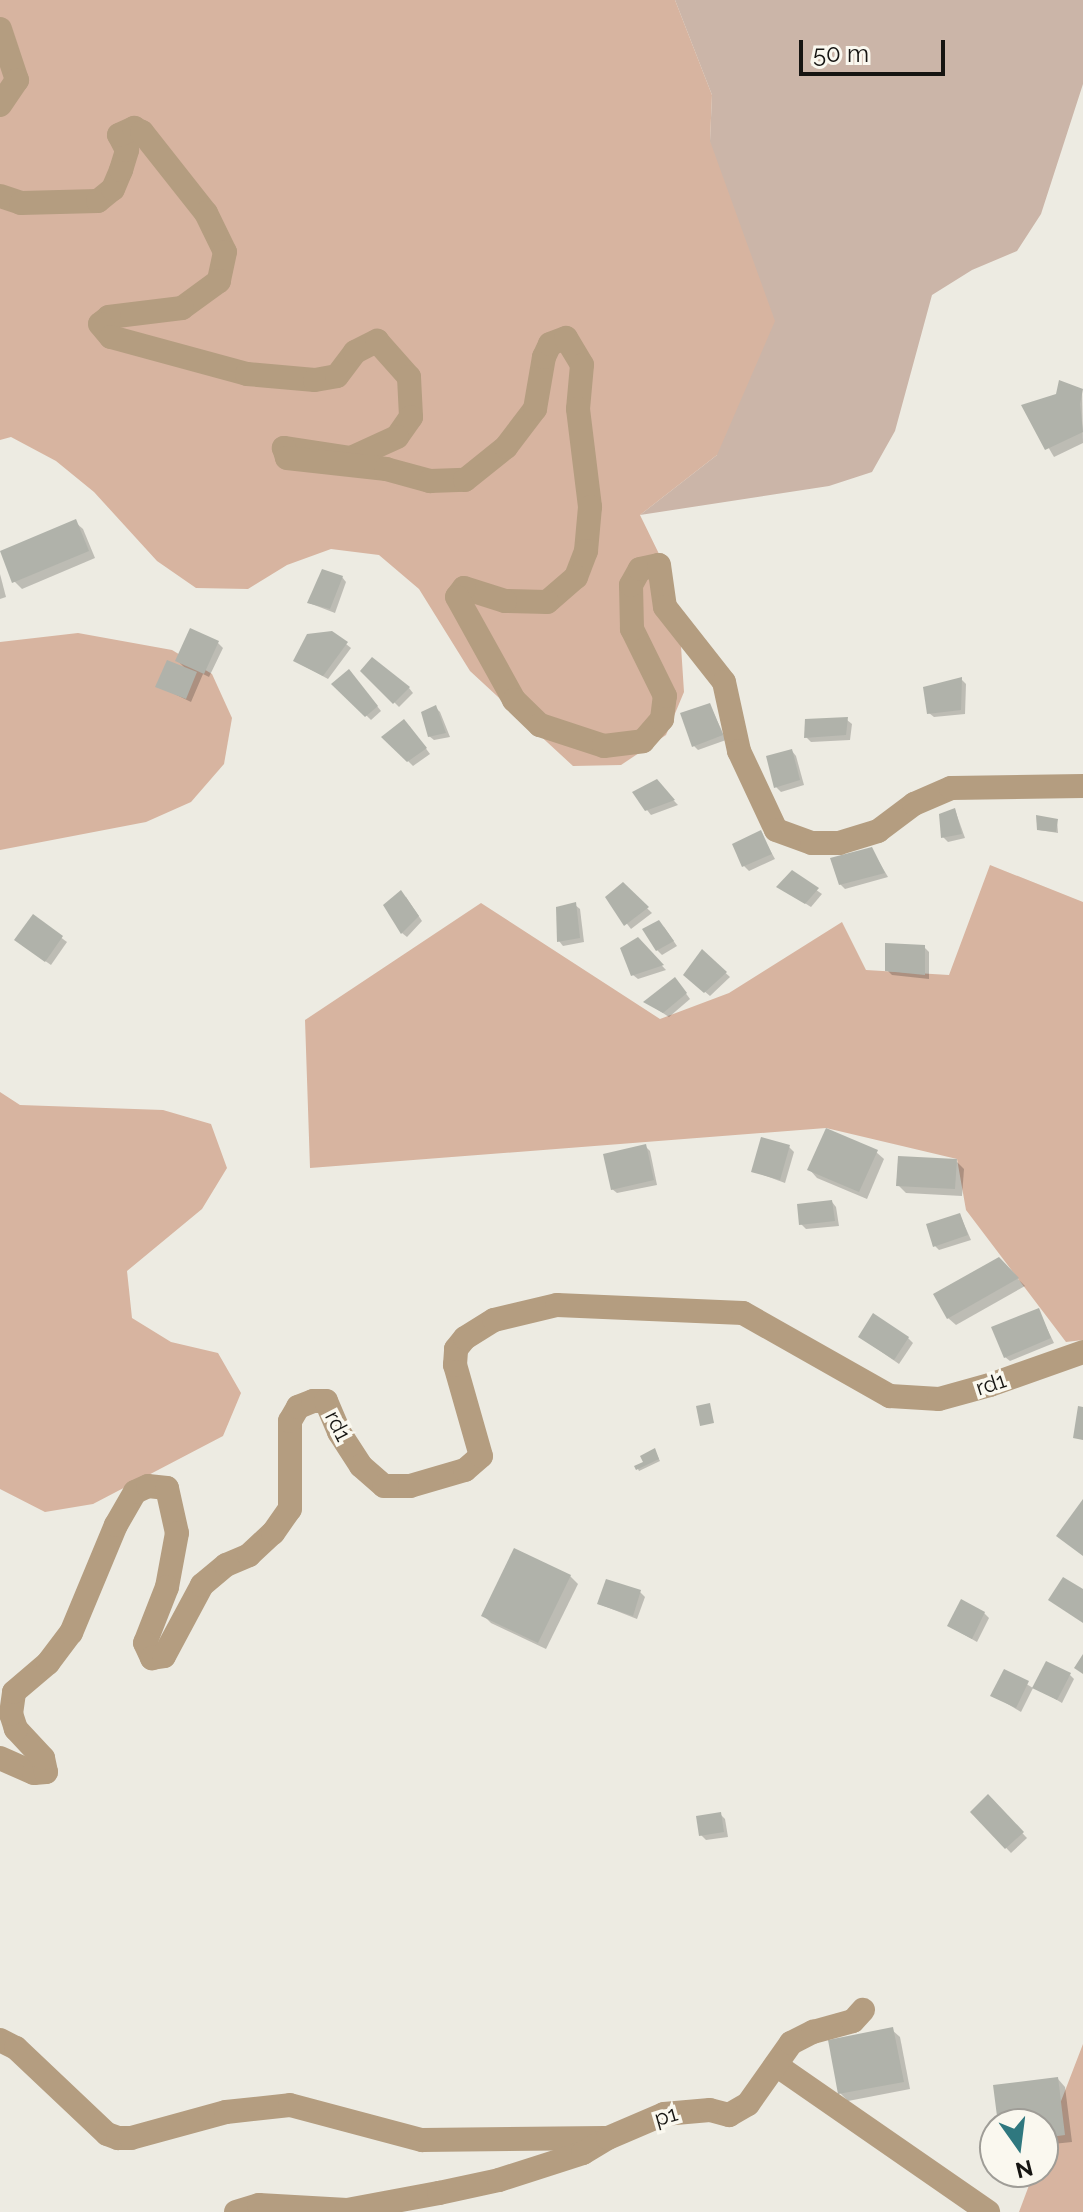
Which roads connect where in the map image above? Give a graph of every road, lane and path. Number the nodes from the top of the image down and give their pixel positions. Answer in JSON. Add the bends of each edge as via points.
{"nodes":[{"id":1,"x":0,"y":29,"type":"edge"},
{"id":2,"x":0,"y":105,"type":"edge"},
{"id":3,"x":0,"y":196,"type":"edge"},
{"id":4,"x":1083,"y":786,"type":"edge"},
{"id":5,"x":1083,"y":1352,"type":"edge"},
{"id":6,"x":0,"y":1758,"type":"edge"},
{"id":7,"x":863,"y":2010,"type":"dead end"},
{"id":8,"x":0,"y":2040,"type":"edge"},
{"id":9,"x":776,"y":2065,"type":"junction"},
{"id":10,"x":608,"y":2138,"type":"junction"},
{"id":11,"x":236,"y":2212,"type":"edge"},
{"id":12,"x":988,"y":2212,"type":"edge"}],
"edges":[{"from":1,"to":2,"type":"street","via":[[17,80]]},
{"from":3,"to":4,"type":"street","via":[[21,203],[98,201],[113,189],[121,170],[127,150],[119,135],[134,128],[206,213],[225,252],[219,281],[207,290],[182,308],[109,317],[100,324],[111,337],[247,374],[315,380],[337,376],[355,352],[377,341],[409,377],[411,417],[397,437],[351,458],[284,448],[287,458],[386,469],[430,481],[465,480],[506,447],[535,409],[544,357],[550,344],[566,338],[582,365],[578,409],[590,507],[586,551],[576,577],[547,602],[505,601],[464,588],[457,597],[514,700],[540,725],[604,746],[643,741],[662,719],[665,696],[632,629],[631,585],[640,569],[659,565],[665,607],[724,682],[739,751],[776,830],[812,843],[839,843],[878,831],[914,804],[951,788]]},
{"from":5,"to":6,"type":"street","name":"rd1","via":[[939,1399],[890,1396],[743,1313],[557,1305],[494,1320],[456,1349],[455,1365],[481,1456],[465,1470],[410,1486],[384,1486],[361,1466],[326,1401],[298,1407],[290,1421],[290,1509],[249,1555],[202,1585],[164,1656],[152,1658],[145,1643],[167,1587],[177,1533],[167,1488],[148,1486],[135,1492],[71,1633],[48,1663],[14,1692],[11,1714],[16,1729],[43,1758],[46,1772],[34,1773]]},
{"from":7,"to":9,"type":"street","name":"p1","via":[[853,2021],[791,2043]]},
{"from":8,"to":10,"type":"street","via":[[16,2048],[107,2134],[118,2138],[226,2112],[290,2105],[422,2140]]},
{"from":9,"to":10,"type":"street","name":"p1","via":[[748,2104],[729,2115],[685,2110]]},
{"from":9,"to":12,"type":"street"},
{"from":10,"to":11,"type":"street","name":"p1","via":[[538,2168],[439,2193],[347,2210],[259,2205]]}]}
